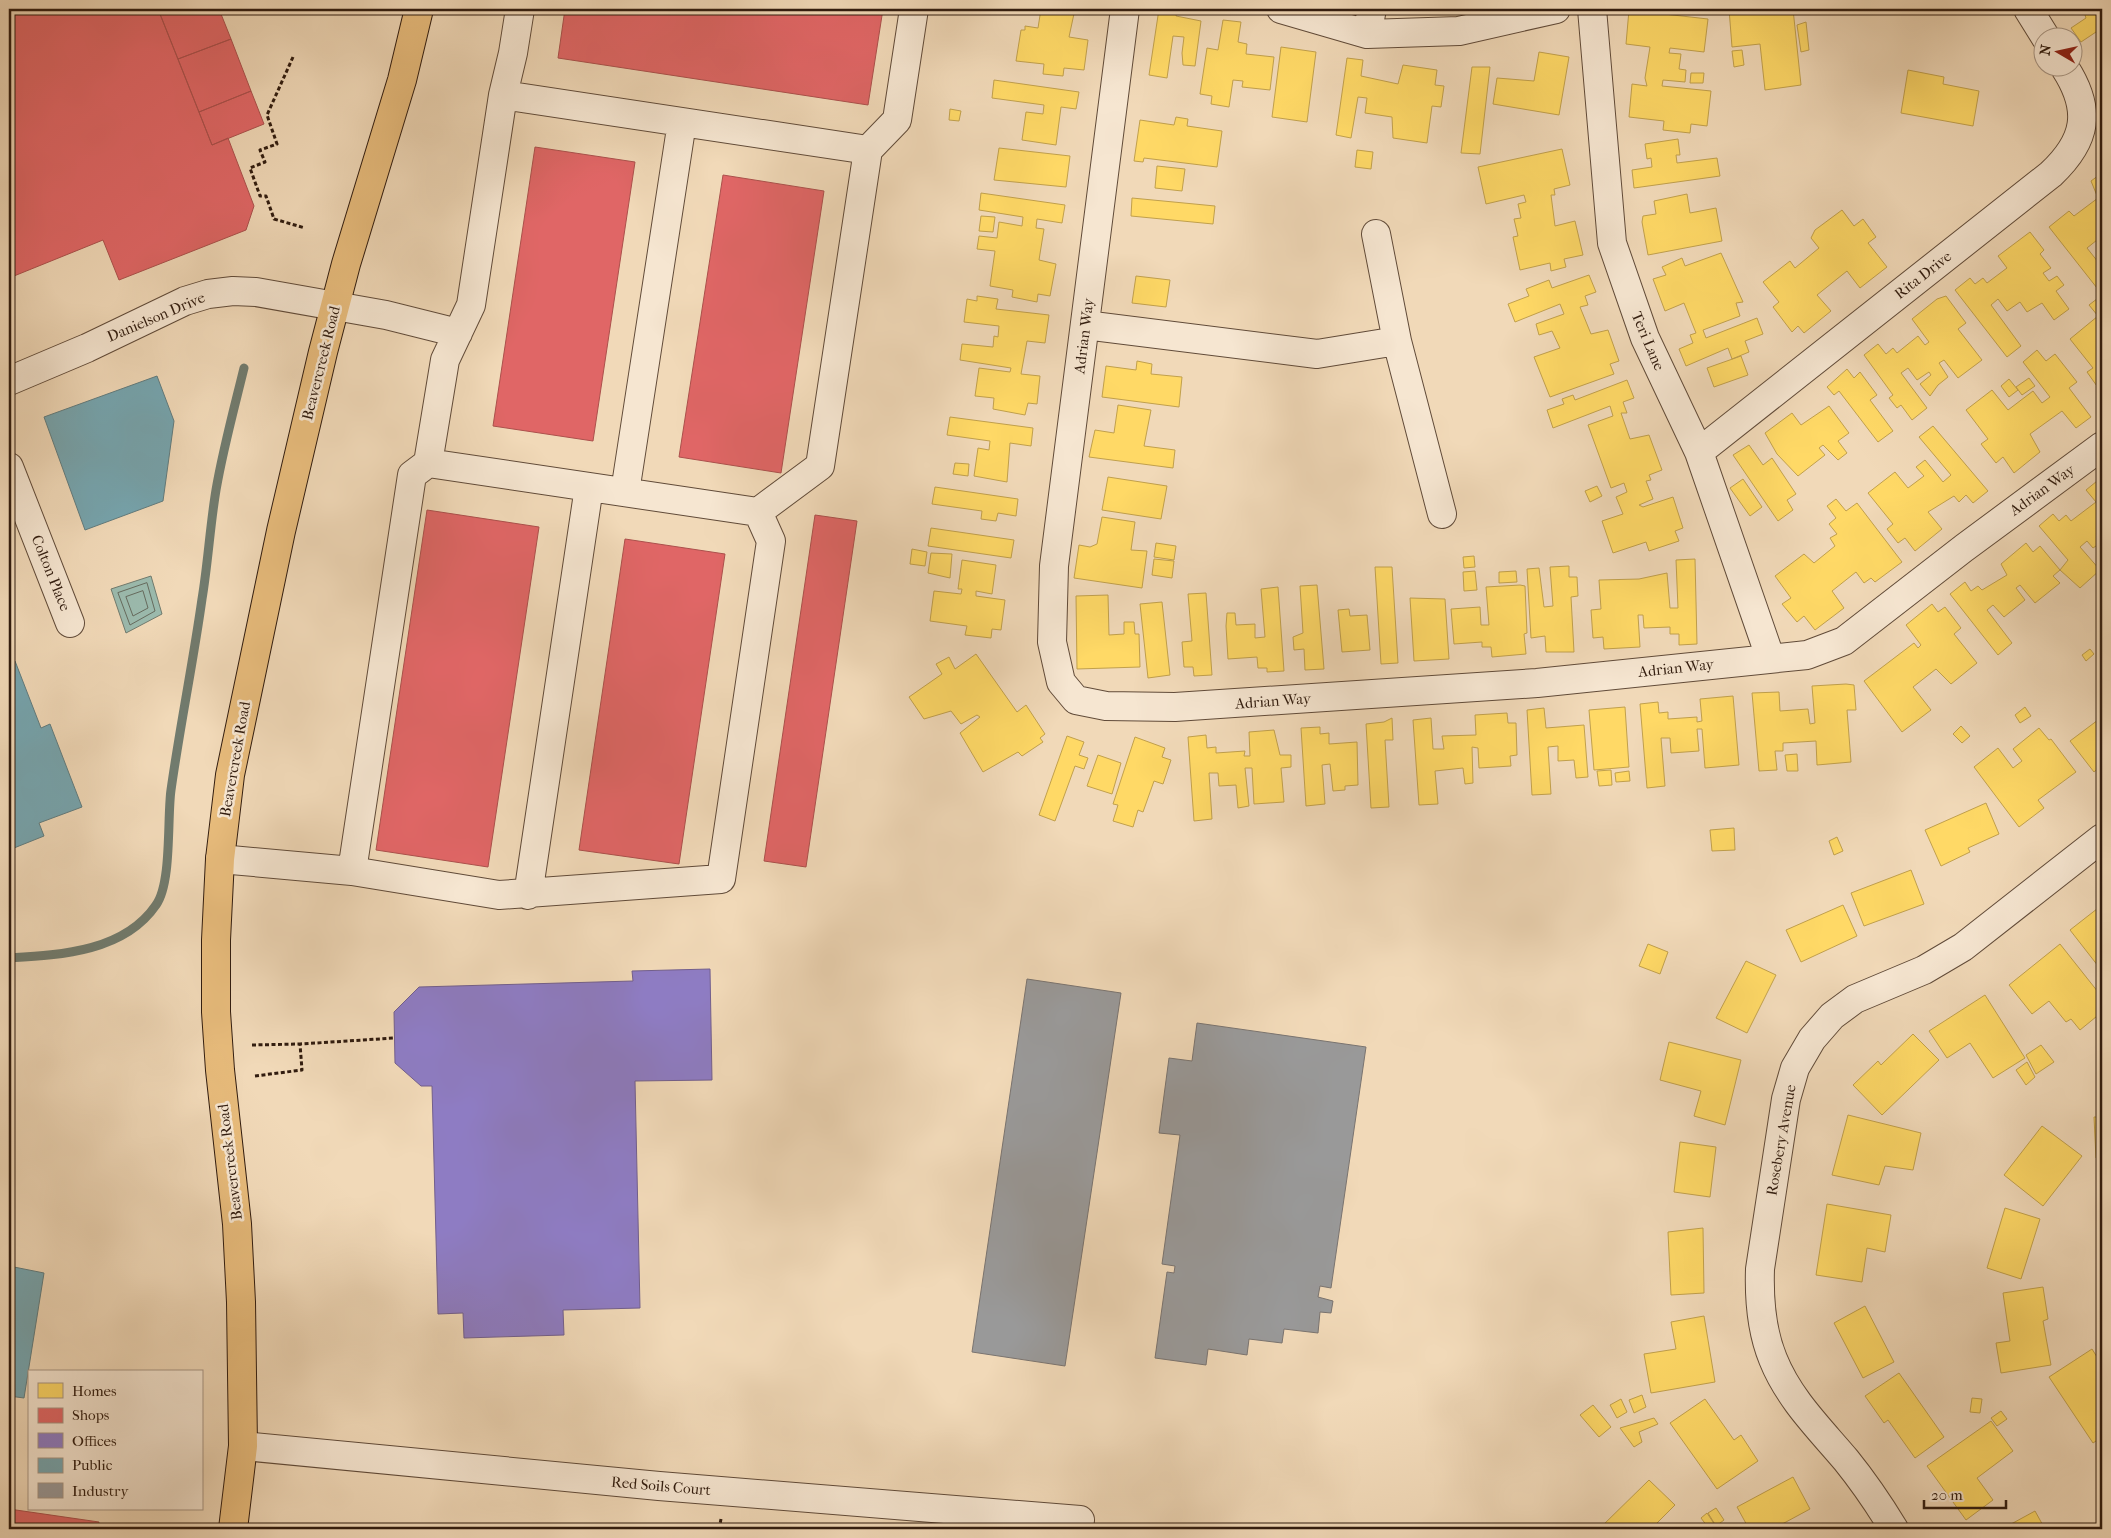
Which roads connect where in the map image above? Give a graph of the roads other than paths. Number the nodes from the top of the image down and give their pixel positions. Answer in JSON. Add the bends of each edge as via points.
{"nodes":[{"id":1,"x":419,"y":9,"type":"edge"},
{"id":2,"x":520,"y":9,"type":"edge"},
{"id":3,"x":914,"y":9,"type":"edge"},
{"id":4,"x":1125,"y":9,"type":"edge"},
{"id":5,"x":1281,"y":9,"type":"edge"},
{"id":6,"x":1556,"y":9,"type":"edge"},
{"id":7,"x":1592,"y":9,"type":"edge"},
{"id":8,"x":2028,"y":9,"type":"edge"},
{"id":9,"x":1369,"y":21,"type":"edge"},
{"id":10,"x":2040,"y":28,"type":"edge"},
{"id":11,"x":2072,"y":78,"type":"edge"},
{"id":12,"x":503,"y":95,"type":"junction"},
{"id":13,"x":682,"y":122,"type":"junction"},
{"id":14,"x":868,"y":150,"type":"junction"},
{"id":15,"x":1376,"y":234,"type":"dead end"},
{"id":16,"x":335,"y":306,"type":"junction"},
{"id":17,"x":1085,"y":325,"type":"junction"},
{"id":18,"x":458,"y":333,"type":"junction"},
{"id":19,"x":1398,"y":341,"type":"junction"},
{"id":20,"x":9,"y":382,"type":"edge"},
{"id":21,"x":2102,"y":446,"type":"edge"},
{"id":22,"x":1699,"y":452,"type":"junction"},
{"id":23,"x":428,"y":463,"type":"junction"},
{"id":24,"x":9,"y":467,"type":"edge"},
{"id":25,"x":589,"y":487,"type":"junction"},
{"id":26,"x":626,"y":492,"type":"junction"},
{"id":27,"x":758,"y":512,"type":"junction"},
{"id":28,"x":1442,"y":514,"type":"dead end"},
{"id":29,"x":70,"y":623,"type":"dead end"},
{"id":30,"x":1770,"y":657,"type":"junction"},
{"id":31,"x":2102,"y":838,"type":"edge"},
{"id":32,"x":220,"y":859,"type":"junction"},
{"id":33,"x":352,"y":871,"type":"junction"},
{"id":34,"x":528,"y":895,"type":"junction"},
{"id":35,"x":243,"y":1446,"type":"junction"},
{"id":36,"x":1080,"y":1520,"type":"dead end"},
{"id":37,"x":1889,"y":1527,"type":"edge"},
{"id":38,"x":234,"y":1529,"type":"edge"}],
"edges":[{"from":1,"to":16,"type":"main road","name":"Beavercreek Road","via":[[402,80]]},
{"from":2,"to":12,"type":"street"},
{"from":3,"to":14,"type":"street","via":[[897,120]]},
{"from":4,"to":17,"type":"street","name":"Adrian Way"},
{"from":5,"to":9,"type":"street"},
{"from":6,"to":9,"type":"street","via":[[1459,31]]},
{"from":7,"to":22,"type":"street","name":"Teri Lane","via":[[1612,243],[1645,338]]},
{"from":8,"to":10,"type":"street"},
{"from":11,"to":22,"type":"street","name":"Rita Drive","via":[[2078,87],[2084,124],[2069,157]]},
{"from":12,"to":13,"type":"street"},
{"from":12,"to":18,"type":"street","via":[[471,305]]},
{"from":13,"to":14,"type":"street"},
{"from":13,"to":26,"type":"street"},
{"from":14,"to":27,"type":"street","via":[[820,466]]},
{"from":15,"to":19,"type":"street"},
{"from":16,"to":18,"type":"street","name":"Danielson Drive"},
{"from":16,"to":20,"type":"street","name":"Danielson Drive","via":[[256,292],[208,294],[185,301]]},
{"from":16,"to":32,"type":"main road","name":"Beavercreek Road","via":[[251,672],[230,775]]},
{"from":17,"to":19,"type":"street","via":[[1317,354]]},
{"from":17,"to":30,"type":"street","name":"Adrian Way","via":[[1054,566],[1052,642],[1061,682],[1076,700],[1106,706],[1184,707],[1537,683]]},
{"from":18,"to":23,"type":"street","via":[[445,360]]},
{"from":19,"to":28,"type":"street"},
{"from":21,"to":30,"type":"street","name":"Adrian Way","via":[[1844,641],[1807,654]]},
{"from":22,"to":30,"type":"street","name":"Teri Lane"},
{"from":23,"to":25,"type":"street"},
{"from":23,"to":33,"type":"street","via":[[412,475]]},
{"from":24,"to":29,"type":"street","name":"Colton Place"},
{"from":25,"to":26,"type":"street"},
{"from":25,"to":34,"type":"street"},
{"from":26,"to":27,"type":"street"},
{"from":27,"to":34,"type":"street","via":[[771,541],[720,879]]},
{"from":31,"to":37,"type":"street","name":"Rosebery Avenue","via":[[1964,947],[1924,970],[1855,999],[1832,1016],[1812,1039],[1793,1076],[1786,1099],[1760,1269],[1762,1318],[1772,1358],[1789,1392],[1847,1462]]},
{"from":32,"to":33,"type":"street"},
{"from":32,"to":35,"type":"main road","name":"Beavercreek Road","via":[[216,1012],[237,1224]]},
{"from":33,"to":34,"type":"street","via":[[499,895]]},
{"from":35,"to":36,"type":"street","name":"Red Soils Court","via":[[659,1486]]},
{"from":35,"to":38,"type":"main road","name":"Beavercreek Road"}]}
